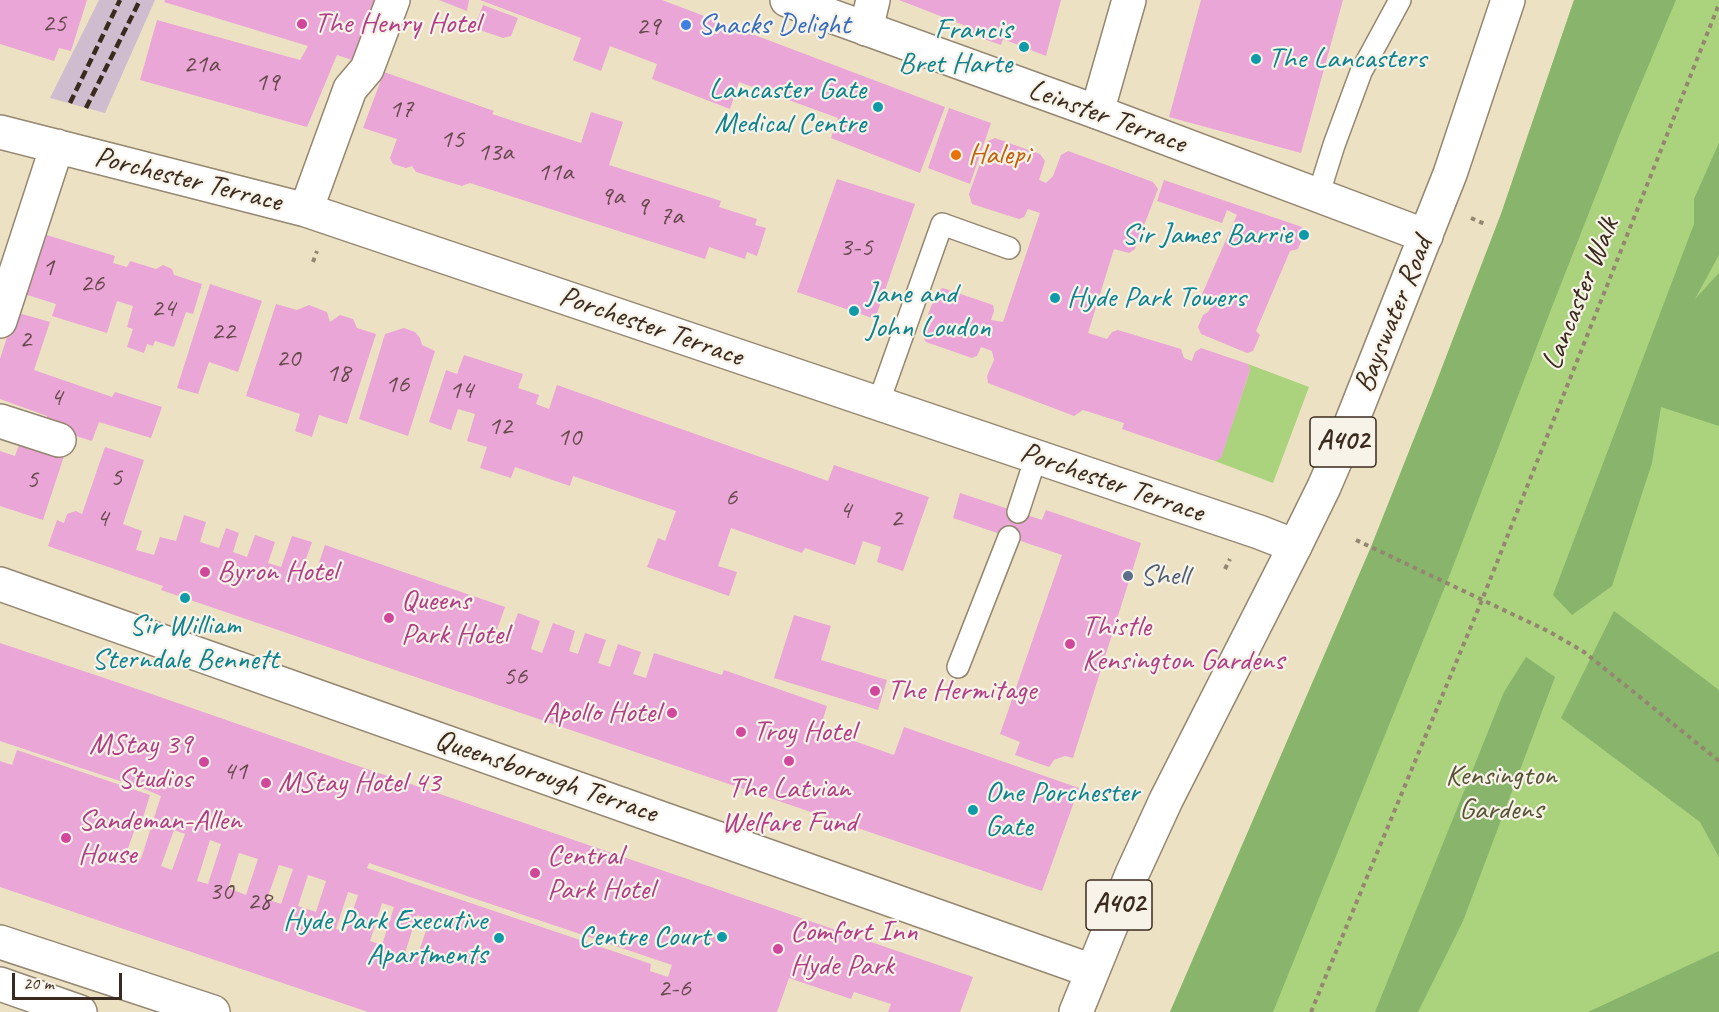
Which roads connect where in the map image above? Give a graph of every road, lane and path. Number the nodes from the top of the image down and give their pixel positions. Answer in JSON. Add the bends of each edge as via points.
{"nodes":[{"id":1,"x":393,"y":0,"type":"edge"},
{"id":2,"x":787,"y":0,"type":"edge"},
{"id":3,"x":1129,"y":0,"type":"edge"},
{"id":4,"x":1400,"y":0,"type":"edge"},
{"id":5,"x":1508,"y":0,"type":"edge"},
{"id":6,"x":1719,"y":4,"type":"edge"},
{"id":7,"x":869,"y":14,"type":"edge"},
{"id":8,"x":1097,"y":112,"type":"junction"},
{"id":9,"x":0,"y":132,"type":"edge"},
{"id":10,"x":57,"y":146,"type":"junction"},
{"id":11,"x":1318,"y":196,"type":"junction"},
{"id":12,"x":306,"y":210,"type":"junction"},
{"id":13,"x":1470,"y":218,"type":"dead end"},
{"id":14,"x":1486,"y":225,"type":"dead end"},
{"id":15,"x":1426,"y":236,"type":"junction"},
{"id":16,"x":1009,"y":248,"type":"dead end"},
{"id":17,"x":0,"y":321,"type":"edge"},
{"id":18,"x":878,"y":404,"type":"junction"},
{"id":19,"x":0,"y":421,"type":"edge"},
{"id":20,"x":59,"y":440,"type":"dead end"},
{"id":21,"x":1036,"y":458,"type":"junction"},
{"id":22,"x":1018,"y":512,"type":"dead end"},
{"id":23,"x":1009,"y":537,"type":"dead end"},
{"id":24,"x":1356,"y":540,"type":"dead end"},
{"id":25,"x":1295,"y":546,"type":"junction"},
{"id":26,"x":1230,"y":557,"type":"dead end"},
{"id":27,"x":1226,"y":569,"type":"dead end"},
{"id":28,"x":0,"y":584,"type":"edge"},
{"id":29,"x":1482,"y":600,"type":"junction"},
{"id":30,"x":958,"y":667,"type":"dead end"},
{"id":31,"x":1719,"y":761,"type":"edge"},
{"id":32,"x":0,"y":942,"type":"edge"},
{"id":33,"x":1092,"y":971,"type":"junction"},
{"id":34,"x":0,"y":984,"type":"edge"},
{"id":35,"x":80,"y":1012,"type":"edge"},
{"id":36,"x":213,"y":1012,"type":"edge"},
{"id":37,"x":1076,"y":1012,"type":"edge"},
{"id":38,"x":1311,"y":1012,"type":"edge"}],
"edges":[{"from":1,"to":12,"type":"street","via":[[367,69],[350,89]]},
{"from":2,"to":7,"type":"street","name":"Leinster Terrace"},
{"from":3,"to":8,"type":"street"},
{"from":4,"to":11,"type":"lane","via":[[1361,72]]},
{"from":5,"to":15,"type":"street","name":"Bayswater Road","number":"A402"},
{"from":6,"to":29,"type":"path","name":"Lancaster Walk"},
{"from":7,"to":8,"type":"street","name":"Leinster Terrace"},
{"from":8,"to":11,"type":"street","name":"Leinster Terrace"},
{"from":9,"to":10,"type":"street","name":"Porchester Terrace"},
{"from":10,"to":12,"type":"street","name":"Porchester Terrace"},
{"from":10,"to":17,"type":"street"},
{"from":11,"to":15,"type":"street","name":"Leinster Terrace"},
{"from":12,"to":18,"type":"street","name":"Porchester Terrace"},
{"from":13,"to":14,"type":"path"},
{"from":15,"to":25,"type":"street","name":"Bayswater Road","number":"A402","via":[[1348,431]]},
{"from":16,"to":18,"type":"lane","via":[[942,224]]},
{"from":18,"to":21,"type":"street","name":"Porchester Terrace"},
{"from":19,"to":20,"type":"street"},
{"from":21,"to":22,"type":"lane"},
{"from":21,"to":25,"type":"street","name":"Porchester Terrace"},
{"from":23,"to":30,"type":"lane"},
{"from":24,"to":29,"type":"path"},
{"from":25,"to":33,"type":"street","name":"Bayswater Road","number":"A402","via":[[1166,800]]},
{"from":26,"to":27,"type":"path"},
{"from":28,"to":33,"type":"street","name":"Queensborough Terrace"},
{"from":29,"to":31,"type":"path","via":[[1584,652]]},
{"from":29,"to":38,"type":"path","name":"Lancaster Walk"},
{"from":32,"to":36,"type":"street"},
{"from":33,"to":37,"type":"street","name":"Bayswater Road","number":"A402"},
{"from":34,"to":35,"type":"street"}]}
